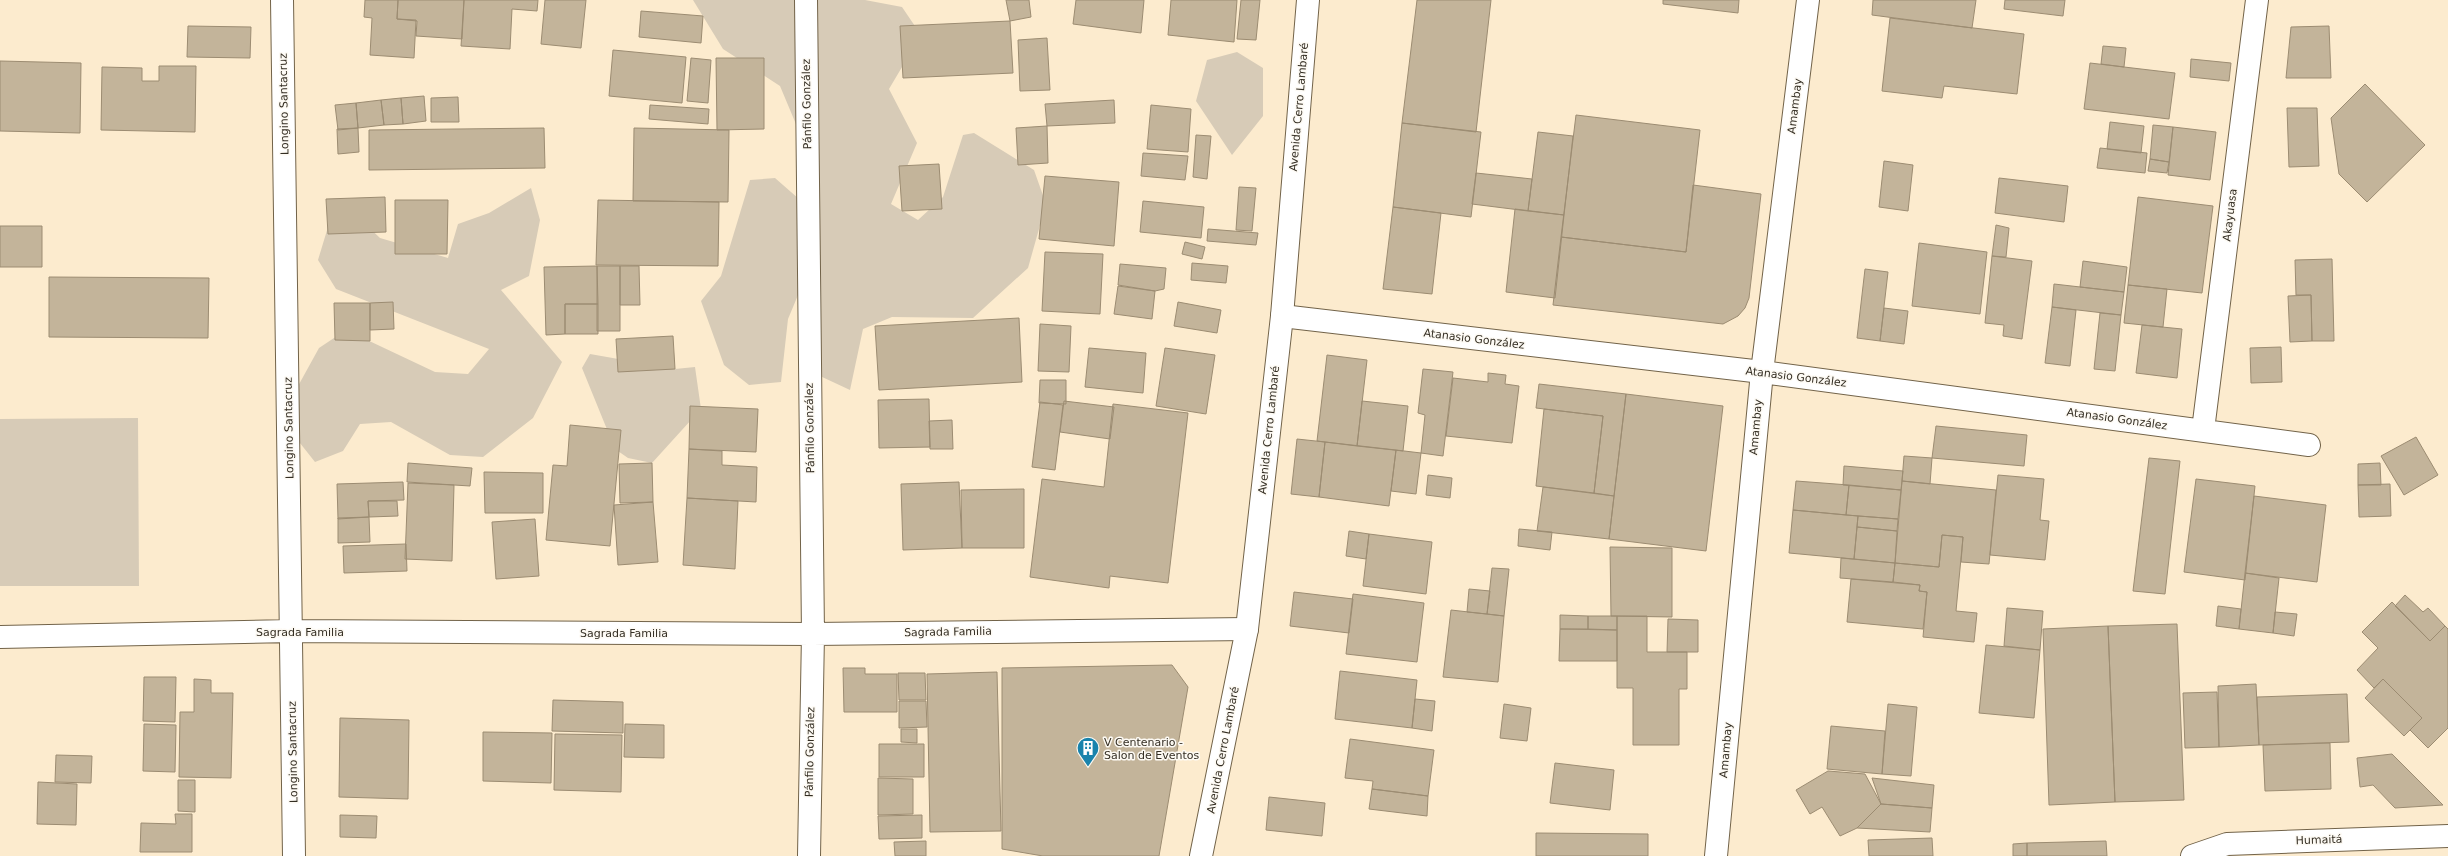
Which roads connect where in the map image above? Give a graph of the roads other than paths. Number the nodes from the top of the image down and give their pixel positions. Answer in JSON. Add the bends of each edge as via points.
{"nodes":[{"id":1,"x":282,"y":0,"type":"edge"},
{"id":2,"x":806,"y":0,"type":"edge"},
{"id":3,"x":1308,"y":0,"type":"edge"},
{"id":4,"x":1808,"y":0,"type":"edge"},
{"id":5,"x":2257,"y":0,"type":"edge"},
{"id":6,"x":1282,"y":316,"type":"junction"},
{"id":7,"x":1762,"y":372,"type":"junction"},
{"id":8,"x":2203,"y":430,"type":"junction"},
{"id":9,"x":2309,"y":445,"type":"dead end"},
{"id":10,"x":1247,"y":629,"type":"junction"},
{"id":11,"x":292,"y":631,"type":"junction"},
{"id":12,"x":813,"y":634,"type":"junction"},
{"id":13,"x":0,"y":638,"type":"edge"},
{"id":14,"x":2448,"y":836,"type":"edge"},
{"id":15,"x":294,"y":856,"type":"edge"},
{"id":16,"x":809,"y":856,"type":"edge"},
{"id":17,"x":1201,"y":856,"type":"edge"},
{"id":18,"x":1716,"y":856,"type":"edge"},
{"id":19,"x":2192,"y":856,"type":"edge"}],
"edges":[{"from":1,"to":11,"type":"street","name":"Longino Santacruz"},
{"from":2,"to":12,"type":"street","name":"Pánfilo González"},
{"from":3,"to":6,"type":"street","name":"Avenida Cerro Lambaré"},
{"from":4,"to":7,"type":"street","name":"Amambay"},
{"from":5,"to":8,"type":"street","name":"Akayuasa"},
{"from":6,"to":7,"type":"street","name":"Atanasio González"},
{"from":6,"to":10,"type":"street","name":"Avenida Cerro Lambaré"},
{"from":7,"to":8,"type":"street","name":"Atanasio González"},
{"from":7,"to":18,"type":"street","name":"Amambay"},
{"from":8,"to":9,"type":"street","name":"Atanasio González"},
{"from":10,"to":12,"type":"street","name":"Sagrada Familia"},
{"from":10,"to":17,"type":"street","name":"Avenida Cerro Lambaré"},
{"from":11,"to":12,"type":"street","name":"Sagrada Familia"},
{"from":11,"to":13,"type":"street","name":"Sagrada Familia"},
{"from":11,"to":15,"type":"street","name":"Longino Santacruz"},
{"from":12,"to":16,"type":"street","name":"Pánfilo González"},
{"from":14,"to":19,"type":"street","name":"Humaitá","via":[[2227,844]]}]}
